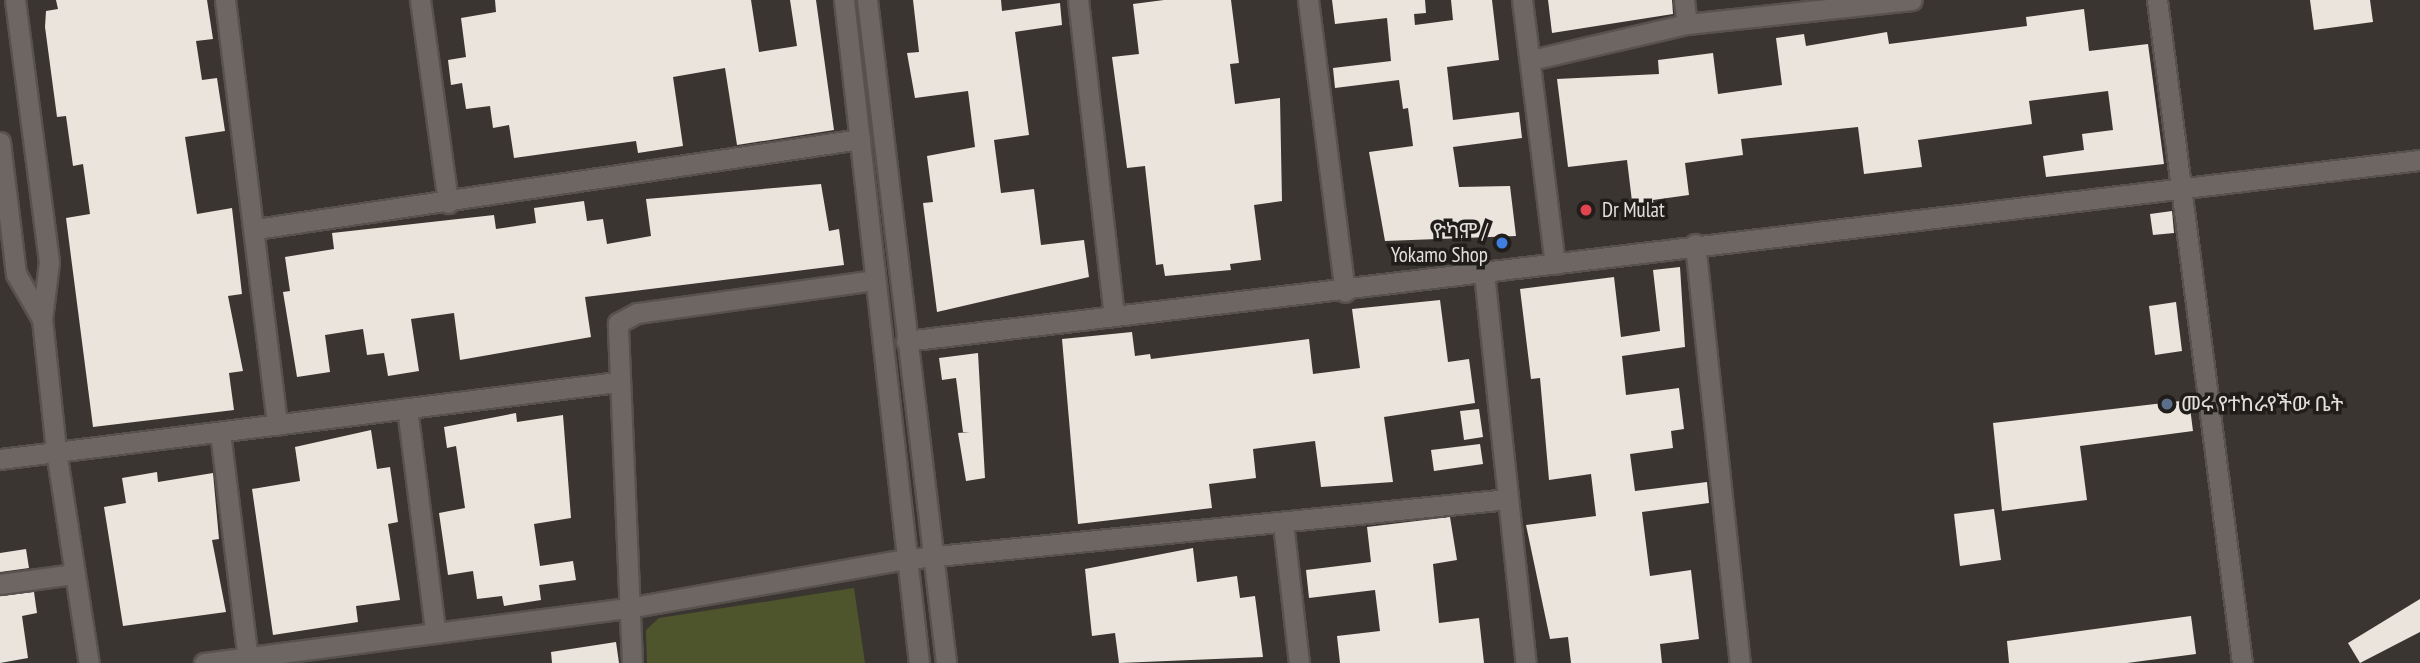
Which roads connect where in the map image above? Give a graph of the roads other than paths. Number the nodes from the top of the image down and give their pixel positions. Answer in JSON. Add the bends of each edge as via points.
{"nodes":[{"id":1,"x":15,"y":0,"type":"edge"},
{"id":2,"x":225,"y":0,"type":"edge"},
{"id":3,"x":420,"y":0,"type":"edge"},
{"id":4,"x":844,"y":0,"type":"edge"},
{"id":5,"x":867,"y":0,"type":"edge"},
{"id":6,"x":1078,"y":0,"type":"edge"},
{"id":7,"x":1308,"y":0,"type":"edge"},
{"id":8,"x":1522,"y":0,"type":"edge"},
{"id":9,"x":1684,"y":0,"type":"edge"},
{"id":10,"x":1912,"y":0,"type":"edge"},
{"id":11,"x":2157,"y":0,"type":"edge"},
{"id":12,"x":1687,"y":24,"type":"junction"},
{"id":13,"x":1531,"y":60,"type":"junction"},
{"id":14,"x":860,"y":139,"type":"junction"},
{"id":15,"x":0,"y":142,"type":"edge"},
{"id":16,"x":2420,"y":160,"type":"edge"},
{"id":17,"x":2182,"y":192,"type":"junction"},
{"id":18,"x":448,"y":203,"type":"junction"},
{"id":19,"x":256,"y":229,"type":"junction"},
{"id":20,"x":1695,"y":244,"type":"junction"},
{"id":21,"x":1555,"y":264,"type":"junction"},
{"id":22,"x":1485,"y":272,"type":"junction"},
{"id":23,"x":874,"y":280,"type":"junction"},
{"id":24,"x":1345,"y":292,"type":"junction"},
{"id":25,"x":1114,"y":316,"type":"junction"},
{"id":26,"x":42,"y":319,"type":"junction"},
{"id":27,"x":906,"y":341,"type":"junction"},
{"id":28,"x":617,"y":382,"type":"junction"},
{"id":29,"x":407,"y":408,"type":"junction"},
{"id":30,"x":277,"y":425,"type":"junction"},
{"id":31,"x":220,"y":432,"type":"junction"},
{"id":32,"x":56,"y":452,"type":"junction"},
{"id":33,"x":0,"y":459,"type":"edge"},
{"id":34,"x":1508,"y":499,"type":"junction"},
{"id":35,"x":1283,"y":523,"type":"junction"},
{"id":36,"x":907,"y":559,"type":"junction"},
{"id":37,"x":935,"y":559,"type":"junction"},
{"id":38,"x":74,"y":574,"type":"junction"},
{"id":39,"x":0,"y":584,"type":"edge"},
{"id":40,"x":628,"y":608,"type":"junction"},
{"id":41,"x":435,"y":631,"type":"junction"},
{"id":42,"x":248,"y":659,"type":"junction"},
{"id":43,"x":89,"y":663,"type":"edge"},
{"id":44,"x":204,"y":663,"type":"edge"},
{"id":45,"x":632,"y":663,"type":"edge"},
{"id":46,"x":919,"y":663,"type":"edge"},
{"id":47,"x":946,"y":663,"type":"edge"},
{"id":48,"x":1299,"y":663,"type":"edge"},
{"id":49,"x":1526,"y":663,"type":"edge"},
{"id":50,"x":1740,"y":663,"type":"edge"},
{"id":51,"x":2242,"y":663,"type":"edge"}],
"edges":[{"from":1,"to":26,"type":"street","via":[[49,262]]},
{"from":2,"to":19,"type":"street"},
{"from":3,"to":18,"type":"street"},
{"from":4,"to":14,"type":"street"},
{"from":5,"to":27,"type":"street"},
{"from":6,"to":25,"type":"street"},
{"from":7,"to":24,"type":"street"},
{"from":8,"to":13,"type":"street"},
{"from":9,"to":12,"type":"street"},
{"from":10,"to":12,"type":"street"},
{"from":11,"to":17,"type":"street"},
{"from":12,"to":13,"type":"street"},
{"from":13,"to":21,"type":"street"},
{"from":14,"to":18,"type":"street"},
{"from":14,"to":23,"type":"street"},
{"from":15,"to":26,"type":"street","via":[[16,274]]},
{"from":16,"to":17,"type":"street"},
{"from":17,"to":20,"type":"street"},
{"from":17,"to":51,"type":"street"},
{"from":18,"to":19,"type":"street"},
{"from":19,"to":30,"type":"street"},
{"from":20,"to":21,"type":"street"},
{"from":20,"to":50,"type":"street"},
{"from":21,"to":22,"type":"street"},
{"from":22,"to":24,"type":"street"},
{"from":22,"to":34,"type":"street"},
{"from":23,"to":28,"type":"street","via":[[624,317],[613,332]]},
{"from":23,"to":36,"type":"street"},
{"from":24,"to":25,"type":"street"},
{"from":25,"to":27,"type":"street"},
{"from":26,"to":32,"type":"street"},
{"from":27,"to":37,"type":"street"},
{"from":28,"to":29,"type":"street"},
{"from":28,"to":40,"type":"street"},
{"from":29,"to":30,"type":"street"},
{"from":29,"to":41,"type":"street"},
{"from":30,"to":31,"type":"street"},
{"from":31,"to":32,"type":"street"},
{"from":31,"to":42,"type":"street"},
{"from":32,"to":33,"type":"street"},
{"from":32,"to":38,"type":"street"},
{"from":34,"to":35,"type":"street"},
{"from":34,"to":49,"type":"street"},
{"from":35,"to":37,"type":"street"},
{"from":35,"to":48,"type":"street"},
{"from":36,"to":37,"type":"street"},
{"from":36,"to":40,"type":"street"},
{"from":36,"to":46,"type":"street"},
{"from":37,"to":47,"type":"street"},
{"from":38,"to":39,"type":"street"},
{"from":38,"to":43,"type":"street"},
{"from":40,"to":41,"type":"street"},
{"from":40,"to":45,"type":"street"},
{"from":41,"to":42,"type":"street"},
{"from":42,"to":44,"type":"street"}]}
